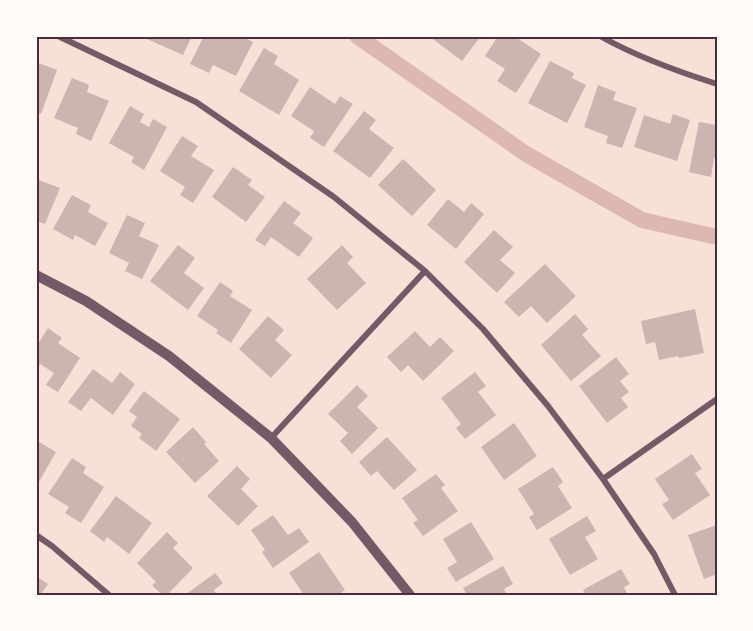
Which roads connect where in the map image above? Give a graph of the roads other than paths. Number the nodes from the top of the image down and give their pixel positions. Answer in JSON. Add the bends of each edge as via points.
{"nodes":[{"id":1,"x":58,"y":36,"type":"edge"},
{"id":2,"x":600,"y":36,"type":"edge"},
{"id":3,"x":717,"y":84,"type":"edge"},
{"id":4,"x":425,"y":272,"type":"junction"},
{"id":5,"x":36,"y":275,"type":"edge"},
{"id":6,"x":717,"y":399,"type":"edge"},
{"id":7,"x":271,"y":438,"type":"junction"},
{"id":8,"x":603,"y":479,"type":"junction"},
{"id":9,"x":36,"y":535,"type":"edge"},
{"id":10,"x":104,"y":594,"type":"edge"},
{"id":11,"x":410,"y":595,"type":"edge"},
{"id":12,"x":675,"y":595,"type":"edge"}],
"edges":[{"from":1,"to":4,"type":"street","via":[[196,102],[334,197]]},
{"from":2,"to":3,"type":"street","via":[[626,51]]},
{"from":4,"to":7,"type":"street"},
{"from":4,"to":8,"type":"street","via":[[483,329]]},
{"from":5,"to":7,"type":"street","via":[[86,301],[169,356]]},
{"from":6,"to":8,"type":"street"},
{"from":7,"to":11,"type":"street","via":[[352,522]]},
{"from":8,"to":12,"type":"street","via":[[654,554]]},
{"from":9,"to":10,"type":"street"}]}
